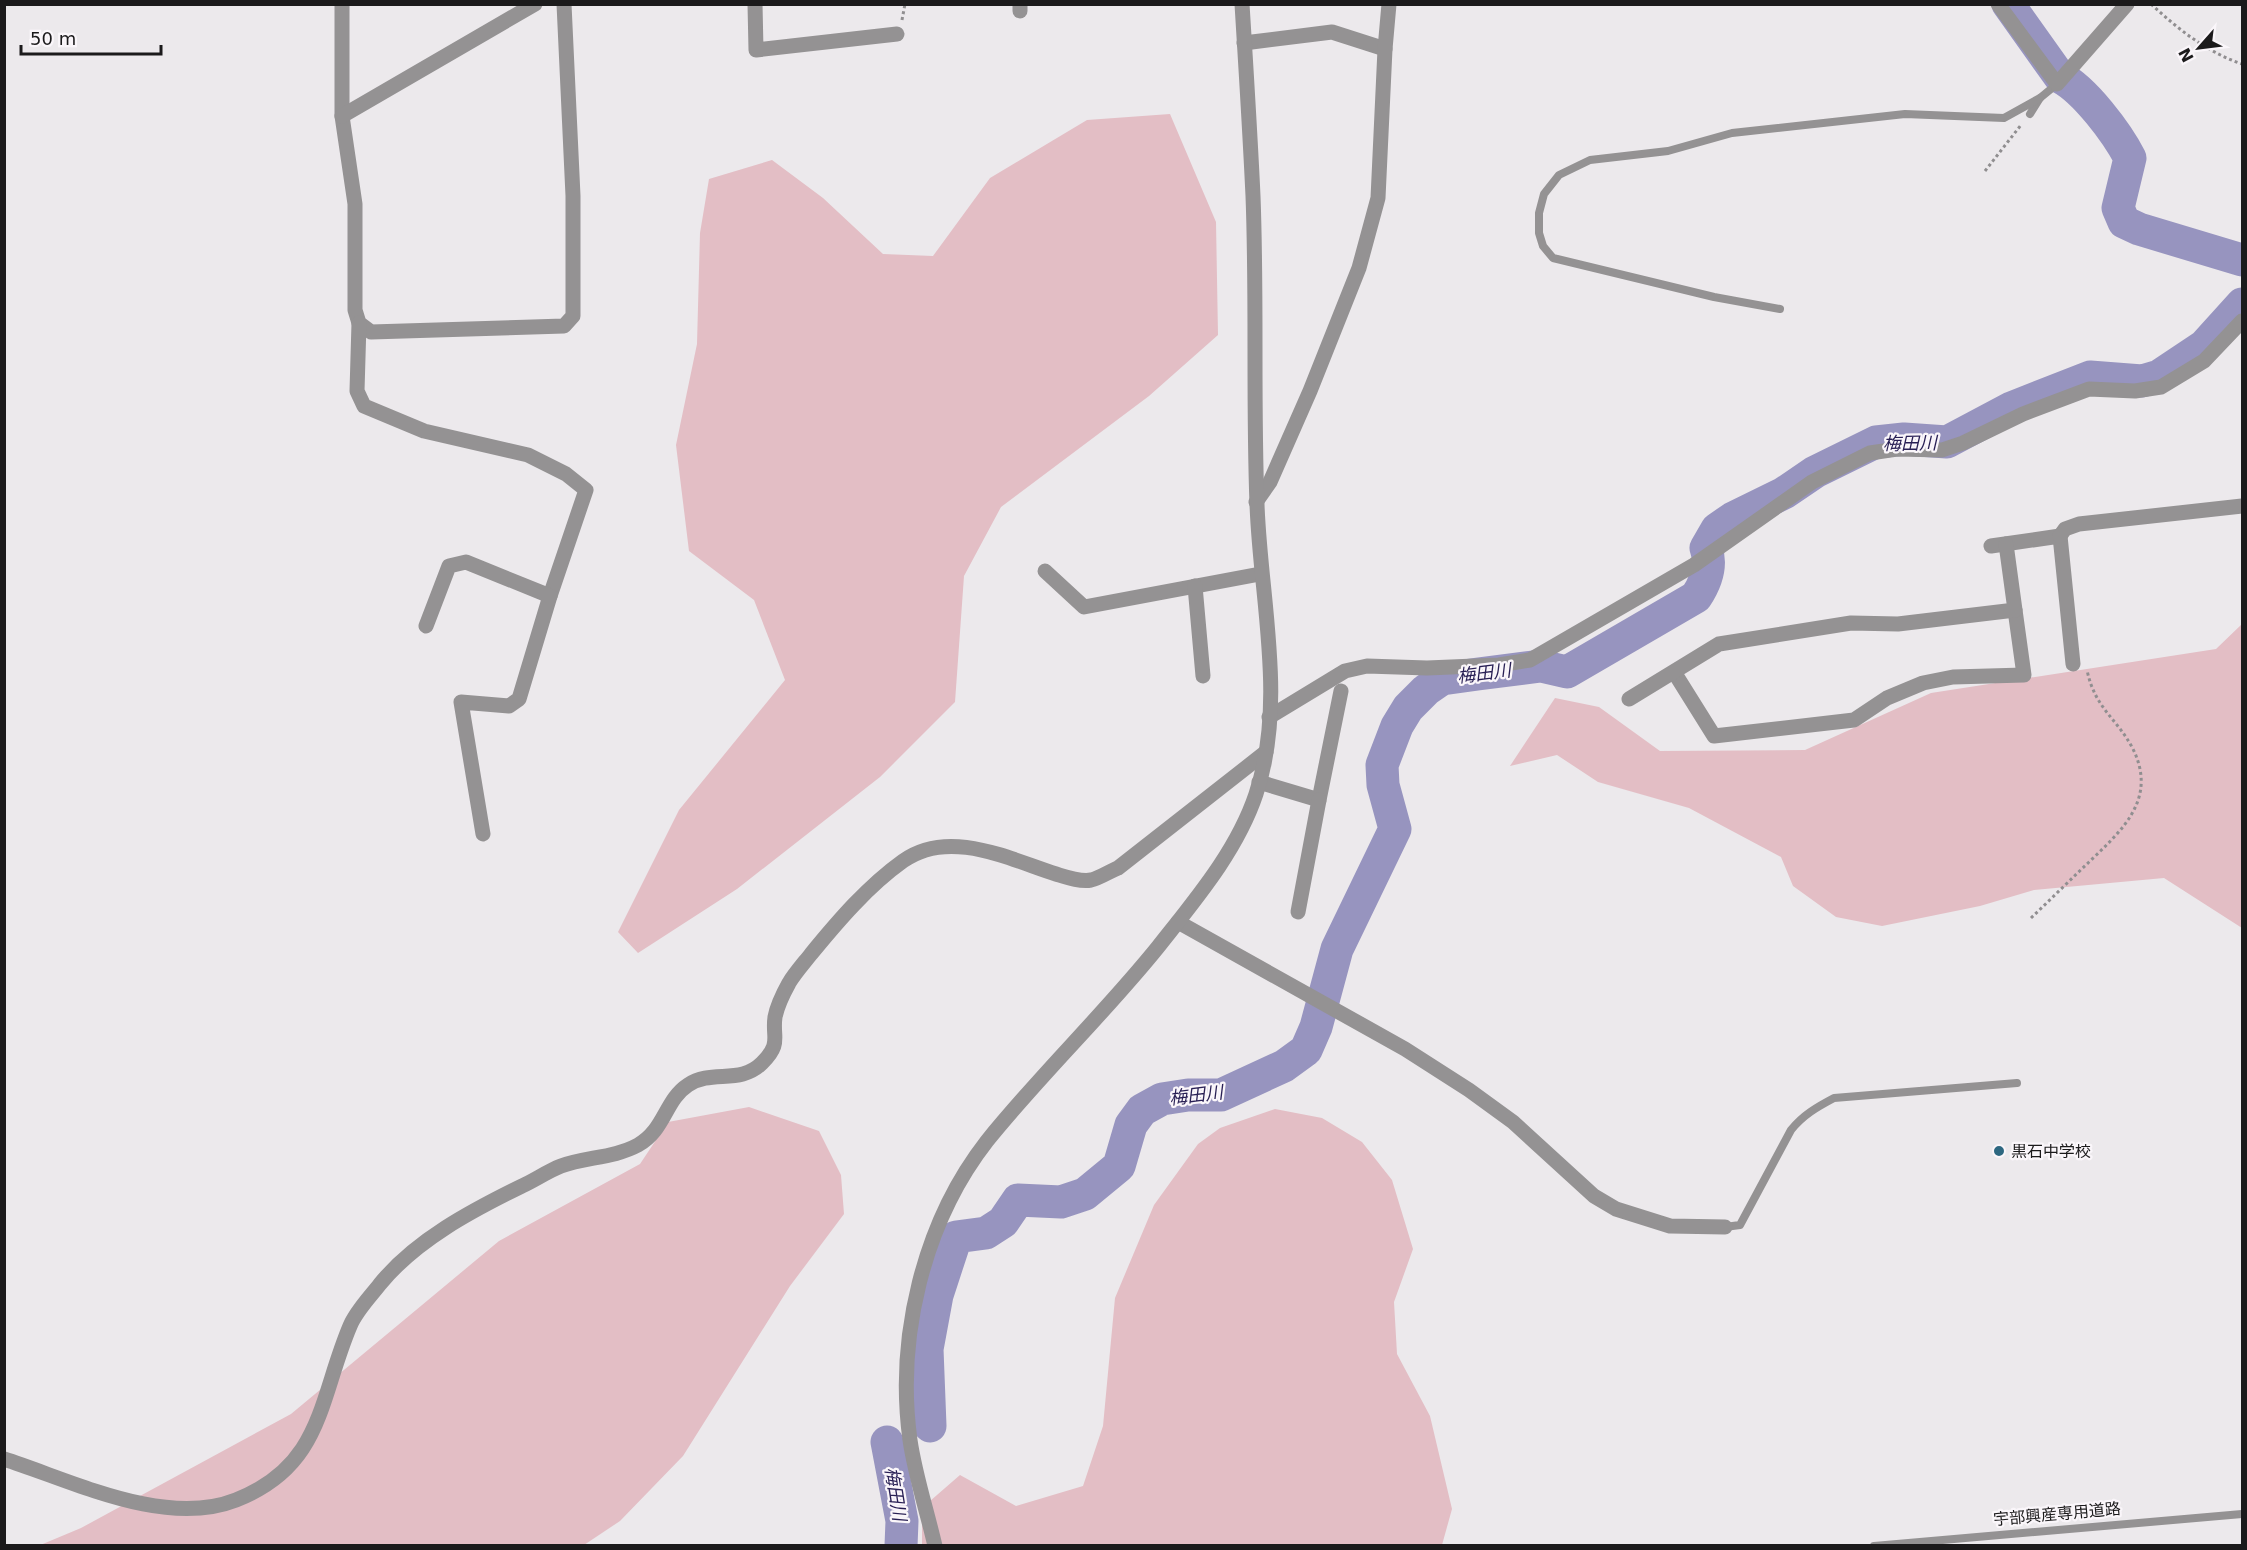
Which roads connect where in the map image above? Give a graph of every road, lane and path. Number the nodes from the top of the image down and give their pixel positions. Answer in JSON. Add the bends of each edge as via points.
{"nodes":[{"id":1,"x":342,"y":4,"type":"edge"},
{"id":2,"x":535,"y":4,"type":"edge"},
{"id":3,"x":564,"y":4,"type":"edge"},
{"id":4,"x":755,"y":4,"type":"edge"},
{"id":5,"x":1242,"y":4,"type":"edge"},
{"id":6,"x":1389,"y":4,"type":"edge"},
{"id":7,"x":1998,"y":4,"type":"edge"},
{"id":8,"x":2127,"y":4,"type":"edge"},
{"id":9,"x":2151,"y":4,"type":"edge"},
{"id":10,"x":897,"y":34,"type":"dead end"},
{"id":11,"x":1244,"y":43,"type":"junction"},
{"id":12,"x":1384,"y":49,"type":"junction"},
{"id":13,"x":2242,"y":64,"type":"edge"},
{"id":14,"x":2062,"y":79,"type":"junction"},
{"id":15,"x":2040,"y":98,"type":"junction"},
{"id":16,"x":2030,"y":114,"type":"joint"},
{"id":17,"x":342,"y":116,"type":"junction"},
{"id":18,"x":1985,"y":171,"type":"dead end"},
{"id":19,"x":1780,"y":309,"type":"dead end"},
{"id":20,"x":2242,"y":321,"type":"edge"},
{"id":21,"x":359,"y":323,"type":"junction"},
{"id":22,"x":1256,"y":501,"type":"junction"},
{"id":23,"x":2242,"y":506,"type":"edge"},
{"id":24,"x":2060,"y":536,"type":"junction"},
{"id":25,"x":1046,"y":571,"type":"dead end"},
{"id":26,"x":1260,"y":574,"type":"junction"},
{"id":27,"x":1195,"y":586,"type":"junction"},
{"id":28,"x":550,"y":596,"type":"junction"},
{"id":29,"x":2015,"y":609,"type":"junction"},
{"id":30,"x":426,"y":626,"type":"dead end"},
{"id":31,"x":2080,"y":666,"type":"joint"},
{"id":32,"x":1674,"y":672,"type":"junction"},
{"id":33,"x":1203,"y":676,"type":"dead end"},
{"id":34,"x":1341,"y":691,"type":"dead end"},
{"id":35,"x":1629,"y":699,"type":"dead end"},
{"id":36,"x":1269,"y":717,"type":"junction"},
{"id":37,"x":1266,"y":752,"type":"junction"},
{"id":38,"x":1259,"y":782,"type":"junction"},
{"id":39,"x":1319,"y":800,"type":"junction"},
{"id":40,"x":483,"y":834,"type":"dead end"},
{"id":41,"x":1298,"y":912,"type":"dead end"},
{"id":42,"x":2031,"y":918,"type":"dead end"},
{"id":43,"x":1178,"y":922,"type":"junction"},
{"id":44,"x":2017,"y":1083,"type":"dead end"},
{"id":45,"x":1725,"y":1227,"type":"joint"},
{"id":46,"x":4,"y":1459,"type":"edge"},
{"id":47,"x":2242,"y":1514,"type":"edge"},
{"id":48,"x":935,"y":1545,"type":"edge"},
{"id":49,"x":1874,"y":1545,"type":"edge"}],
"edges":[{"from":1,"to":17,"type":"street"},
{"from":2,"to":17,"type":"street"},
{"from":3,"to":21,"type":"street","via":[[573,196],[573,316],[564,326],[371,332]]},
{"from":4,"to":10,"type":"street","via":[[756,50]]},
{"from":5,"to":11,"type":"street"},
{"from":6,"to":12,"type":"street"},
{"from":7,"to":14,"type":"street"},
{"from":8,"to":14,"type":"street"},
{"from":9,"to":13,"type":"path","via":[[2183,33]]},
{"from":11,"to":12,"type":"street","via":[[1332,32]]},
{"from":11,"to":22,"type":"street","via":[[1253,197]]},
{"from":12,"to":22,"type":"street","via":[[1378,198],[1361,258],[1290,439],[1270,482]]},
{"from":14,"to":15,"type":"lane"},
{"from":15,"to":16,"type":"lane"},
{"from":15,"to":19,"type":"lane","via":[[2004,118],[1905,114],[1732,133],[1668,151],[1590,160],[1559,175],[1544,194],[1539,233],[1553,258]]},
{"from":16,"to":18,"type":"path"},
{"from":17,"to":21,"type":"street","via":[[355,204],[355,310]]},
{"from":20,"to":36,"type":"street","via":[[2204,361],[2161,387],[2134,391],[2090,389],[1953,447],[1870,453],[1812,483],[1637,599],[1530,660],[1427,668],[1367,666],[1345,671]]},
{"from":21,"to":28,"type":"street","via":[[357,391],[364,406],[424,430],[528,455],[566,474],[586,490]]},
{"from":22,"to":26,"type":"street"},
{"from":23,"to":24,"type":"street","via":[[2079,524],[2065,529]]},
{"from":24,"to":29,"type":"street","via":[[1999,545]]},
{"from":24,"to":31,"type":"street"},
{"from":25,"to":27,"type":"street","via":[[1084,607]]},
{"from":26,"to":27,"type":"street"},
{"from":26,"to":36,"type":"street","via":[[1270,680]]},
{"from":27,"to":33,"type":"street"},
{"from":28,"to":30,"type":"street","via":[[466,562],[449,566]]},
{"from":28,"to":40,"type":"street","via":[[519,699],[509,706],[461,702]]},
{"from":29,"to":32,"type":"street","via":[[1898,624],[1851,623],[1719,644]]},
{"from":29,"to":32,"type":"street","via":[[2024,675],[1953,676],[1923,683],[1887,698],[1854,720],[1714,736]]},
{"from":31,"to":42,"type":"path","via":[[2095,699],[2127,738],[2139,764],[2140,795],[2125,827]]},
{"from":32,"to":35,"type":"street"},
{"from":34,"to":39,"type":"street"},
{"from":36,"to":37,"type":"street"},
{"from":37,"to":38,"type":"street"},
{"from":37,"to":46,"type":"street","via":[[1118,868],[1091,880],[1070,878],[1004,855],[956,847],[921,851],[903,860],[841,918],[789,982],[775,1016],[777,1042],[761,1064],[740,1077],[703,1077],[687,1085],[675,1096],[653,1134],[638,1144],[615,1154],[561,1166],[475,1209],[421,1245],[382,1282],[352,1322],[318,1424],[301,1453],[263,1487],[202,1509],[165,1508],[125,1499]]},
{"from":38,"to":39,"type":"street"},
{"from":38,"to":43,"type":"street","via":[[1243,825]]},
{"from":39,"to":41,"type":"street"},
{"from":43,"to":45,"type":"street","via":[[1367,1027],[1468,1090],[1513,1122],[1594,1196],[1616,1209],[1670,1226]]},
{"from":43,"to":48,"type":"street","via":[[986,1142],[939,1225],[910,1324],[907,1360],[910,1441]]},
{"from":44,"to":45,"type":"lane","via":[[1834,1098],[1800,1119],[1740,1225]]},
{"from":47,"to":49,"type":"lane","name":"宇部興産専用道路"}]}
